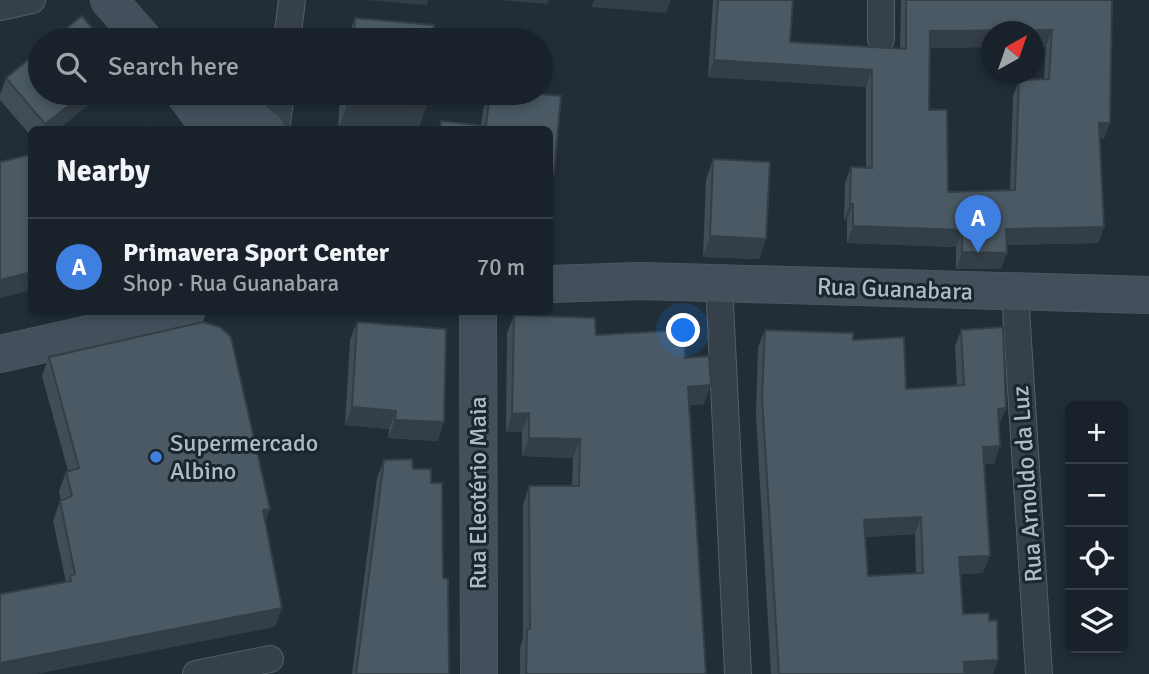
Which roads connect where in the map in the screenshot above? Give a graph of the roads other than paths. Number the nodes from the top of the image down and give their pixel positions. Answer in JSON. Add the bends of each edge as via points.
{"nodes":[{"id":1,"x":32,"y":0,"type":"edge"},
{"id":2,"x":109,"y":0,"type":"edge"},
{"id":3,"x":292,"y":0,"type":"edge"},
{"id":4,"x":881,"y":0,"type":"edge"},
{"id":5,"x":0,"y":7,"type":"edge"},
{"id":6,"x":135,"y":28,"type":"edge"},
{"id":7,"x":288,"y":28,"type":"edge"},
{"id":8,"x":881,"y":39,"type":"dead end"},
{"id":9,"x":193,"y":105,"type":"edge"},
{"id":10,"x":234,"y":105,"type":"edge"},
{"id":11,"x":279,"y":105,"type":"edge"},
{"id":12,"x":208,"y":126,"type":"edge"},
{"id":13,"x":261,"y":126,"type":"edge"},
{"id":14,"x":277,"y":126,"type":"edge"},
{"id":15,"x":553,"y":258,"type":"edge"},
{"id":16,"x":641,"y":281,"type":"junction"},
{"id":17,"x":719,"y":283,"type":"junction"},
{"id":18,"x":553,"y":284,"type":"edge"},
{"id":19,"x":1015,"y":293,"type":"junction"},
{"id":20,"x":1149,"y":295,"type":"edge"},
{"id":21,"x":173,"y":315,"type":"edge"},
{"id":22,"x":478,"y":315,"type":"edge"},
{"id":23,"x":0,"y":354,"type":"edge"},
{"id":24,"x":270,"y":659,"type":"dead end"},
{"id":25,"x":196,"y":674,"type":"edge"},
{"id":26,"x":479,"y":674,"type":"edge"},
{"id":27,"x":738,"y":674,"type":"edge"},
{"id":28,"x":1039,"y":674,"type":"edge"}],
"edges":[{"from":1,"to":5,"type":"street"},
{"from":2,"to":6,"type":"main road"},
{"from":3,"to":7,"type":"street"},
{"from":4,"to":8,"type":"street"},
{"from":9,"to":12,"type":"main road"},
{"from":10,"to":13,"type":"main road"},
{"from":11,"to":14,"type":"street"},
{"from":15,"to":16,"type":"main road","name":"Rua Guanabara"},
{"from":16,"to":17,"type":"main road","name":"Rua Guanabara"},
{"from":16,"to":18,"type":"main road","name":"Rua Guanabara"},
{"from":17,"to":19,"type":"main road","name":"Rua Guanabara"},
{"from":17,"to":27,"type":"street"},
{"from":19,"to":20,"type":"main road","name":"Rua Guanabara"},
{"from":19,"to":28,"type":"street","name":"Rua Arnoldo da Luz"},
{"from":21,"to":23,"type":"main road"},
{"from":22,"to":26,"type":"main road","name":"Rua Eleotério Maia"},
{"from":24,"to":25,"type":"street"}]}
